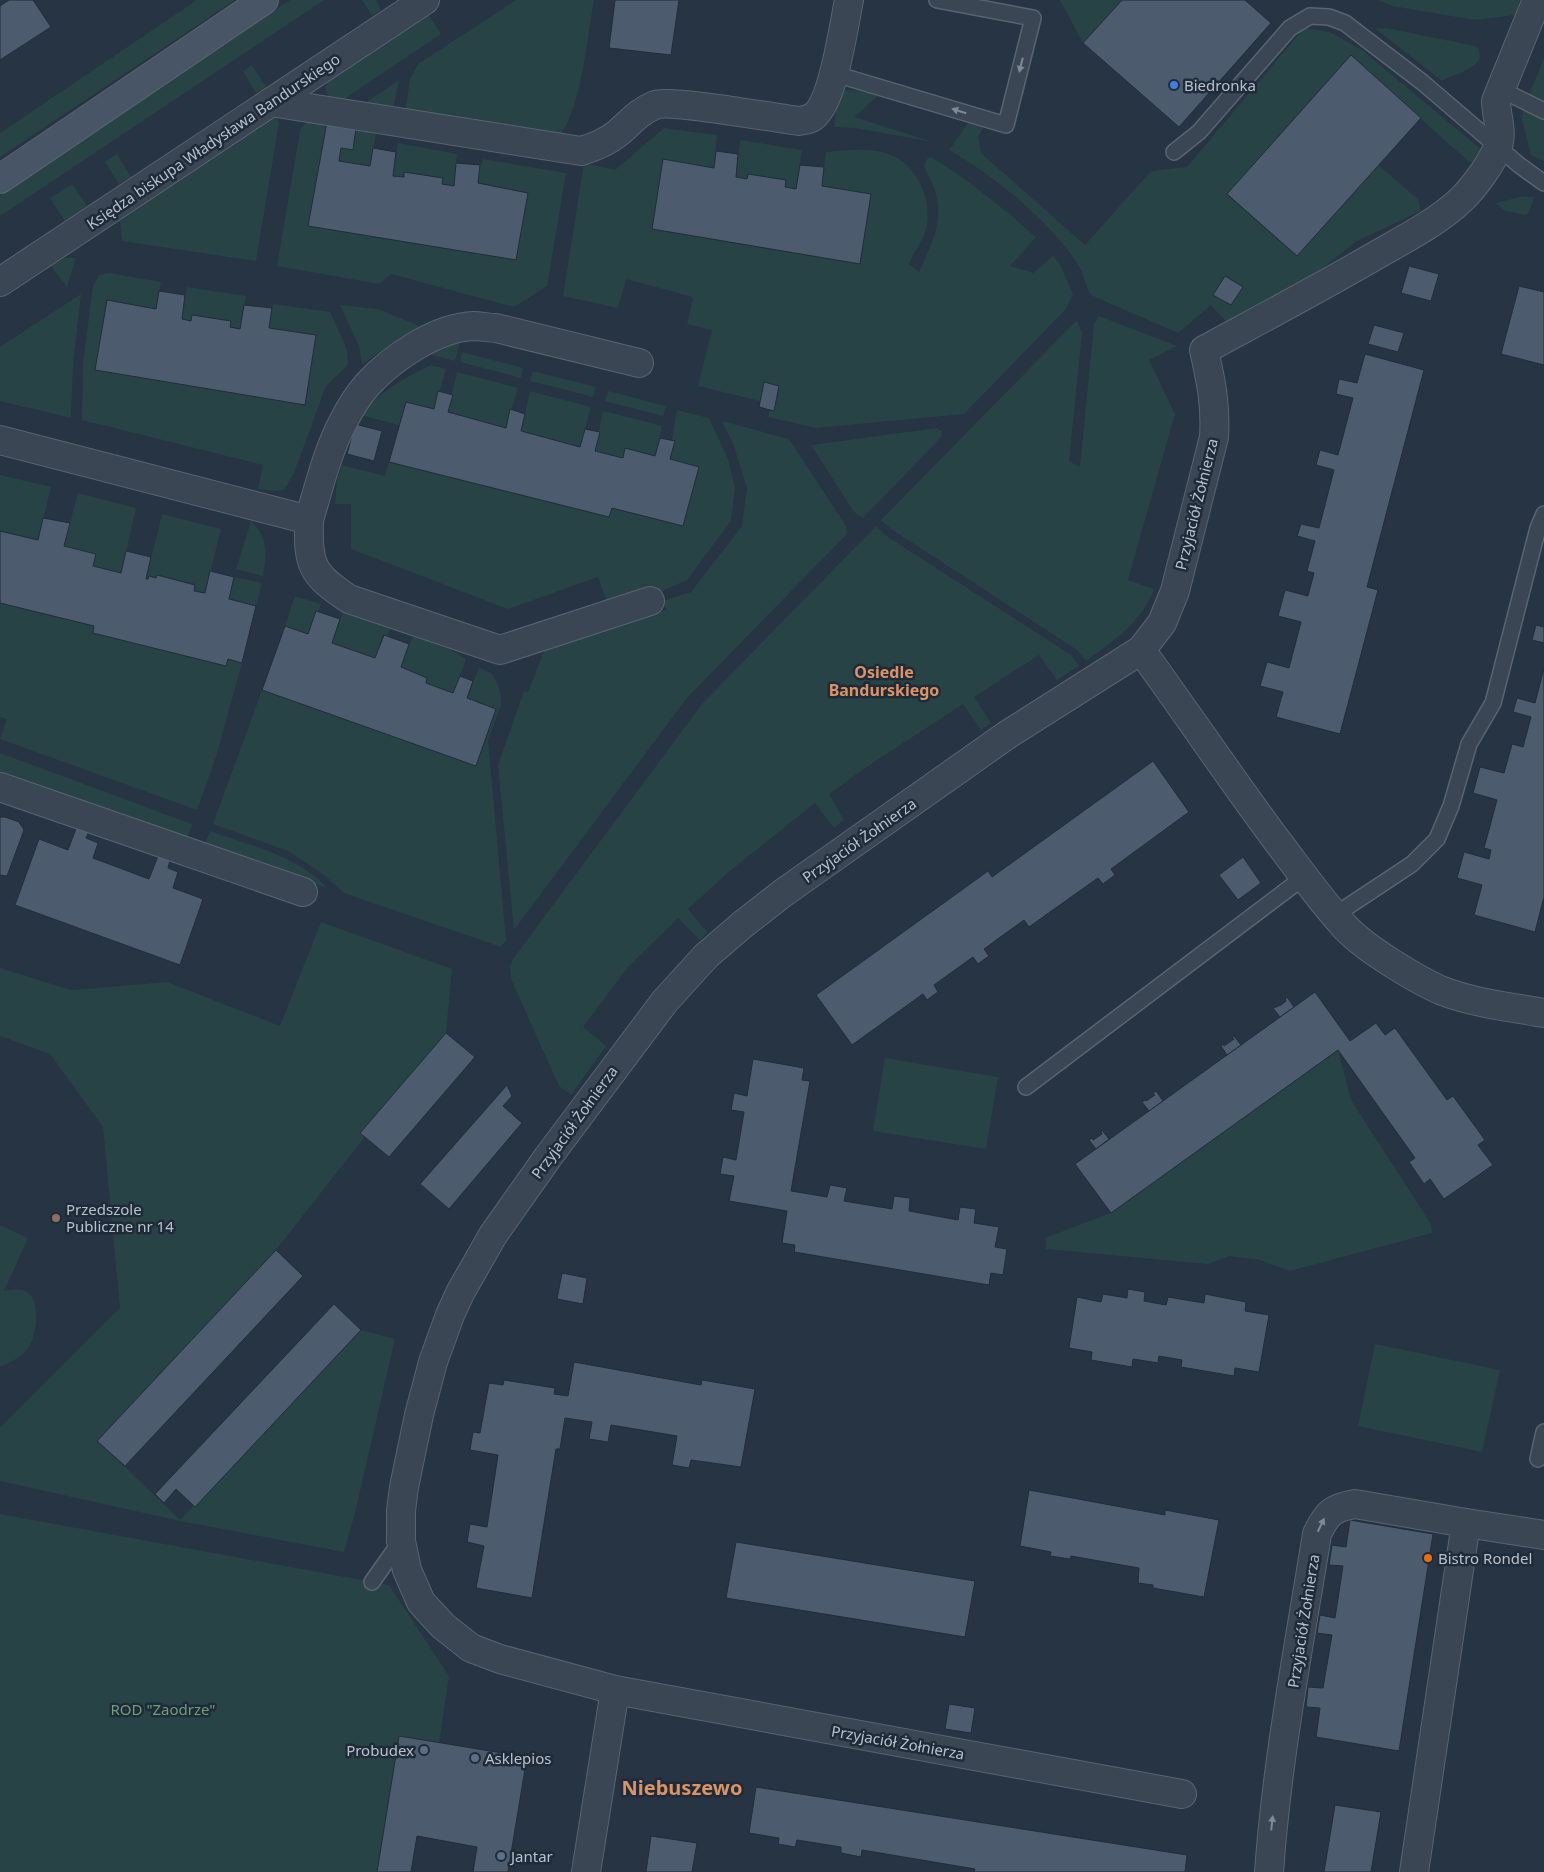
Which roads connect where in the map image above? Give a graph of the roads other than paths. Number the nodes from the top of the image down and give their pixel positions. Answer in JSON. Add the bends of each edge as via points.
{"nodes":[{"id":1,"x":264,"y":0,"type":"edge"},
{"id":2,"x":425,"y":0,"type":"edge"},
{"id":3,"x":849,"y":0,"type":"edge"},
{"id":4,"x":937,"y":0,"type":"edge"},
{"id":5,"x":1536,"y":0,"type":"edge"},
{"id":6,"x":835,"y":74,"type":"junction"},
{"id":7,"x":1500,"y":89,"type":"junction"},
{"id":8,"x":271,"y":102,"type":"junction"},
{"id":9,"x":1544,"y":111,"type":"edge"},
{"id":10,"x":1498,"y":146,"type":"junction"},
{"id":11,"x":1174,"y":152,"type":"dead end"},
{"id":12,"x":0,"y":180,"type":"edge"},
{"id":13,"x":1544,"y":183,"type":"edge"},
{"id":14,"x":0,"y":282,"type":"edge"},
{"id":15,"x":639,"y":362,"type":"dead end"},
{"id":16,"x":0,"y":440,"type":"edge"},
{"id":17,"x":1544,"y":514,"type":"edge"},
{"id":18,"x":310,"y":520,"type":"junction"},
{"id":19,"x":650,"y":601,"type":"dead end"},
{"id":20,"x":1141,"y":650,"type":"junction"},
{"id":21,"x":0,"y":787,"type":"edge"},
{"id":22,"x":1304,"y":877,"type":"junction"},
{"id":23,"x":302,"y":892,"type":"dead end"},
{"id":24,"x":1335,"y":915,"type":"junction"},
{"id":25,"x":1544,"y":1013,"type":"edge"},
{"id":26,"x":1026,"y":1087,"type":"dead end"},
{"id":27,"x":1544,"y":1432,"type":"edge"},
{"id":28,"x":1538,"y":1458,"type":"dead end"},
{"id":29,"x":1466,"y":1523,"type":"junction"},
{"id":30,"x":1544,"y":1536,"type":"edge"},
{"id":31,"x":401,"y":1541,"type":"junction"},
{"id":32,"x":372,"y":1582,"type":"dead end"},
{"id":33,"x":614,"y":1690,"type":"junction"},
{"id":34,"x":1182,"y":1794,"type":"dead end"},
{"id":35,"x":586,"y":1872,"type":"edge"},
{"id":36,"x":1269,"y":1872,"type":"edge"},
{"id":37,"x":1414,"y":1872,"type":"edge"}],
"edges":[{"from":1,"to":12,"type":"street"},
{"from":2,"to":8,"type":"street","name":"Księdza biskupa Władysława Bandurskiego"},
{"from":3,"to":6,"type":"street"},
{"from":4,"to":6,"type":"lane","one_way":true,"via":[[1033,18],[1006,125]]},
{"from":5,"to":7,"type":"street"},
{"from":6,"to":8,"type":"street","via":[[821,107],[812,118],[799,121],[657,104],[638,114],[598,146],[581,151]]},
{"from":7,"to":9,"type":"lane"},
{"from":7,"to":10,"type":"street","via":[[1496,101]]},
{"from":8,"to":14,"type":"street","name":"Księdza biskupa Władysława Bandurskiego"},
{"from":10,"to":11,"type":"lane","via":[[1345,23],[1329,17],[1310,16],[1290,28],[1199,132]]},
{"from":10,"to":13,"type":"lane"},
{"from":10,"to":20,"type":"street","name":"Przyjaciół Żołnierza","via":[[1480,178],[1445,213],[1349,271],[1204,350],[1214,392],[1214,437],[1175,591],[1162,623]]},
{"from":15,"to":18,"type":"street","via":[[496,328],[467,327],[429,339],[398,358],[368,384],[343,422],[327,460]]},
{"from":16,"to":18,"type":"street"},
{"from":17,"to":24,"type":"lane","via":[[1493,703],[1469,744],[1451,806],[1437,839],[1412,864]]},
{"from":18,"to":19,"type":"street","via":[[312,566],[328,585],[349,599],[500,650]]},
{"from":20,"to":22,"type":"street"},
{"from":20,"to":31,"type":"street","name":"Przyjaciół Żołnierza","via":[[1007,735],[783,894],[706,956],[666,1001],[548,1156],[493,1235],[460,1293],[433,1362],[419,1415],[402,1503]]},
{"from":21,"to":23,"type":"street"},
{"from":22,"to":24,"type":"street"},
{"from":22,"to":26,"type":"lane"},
{"from":24,"to":25,"type":"street","via":[[1359,940],[1401,969],[1440,990],[1483,1003]]},
{"from":27,"to":28,"type":"lane"},
{"from":29,"to":30,"type":"street","name":"Przyjaciół Żołnierza"},
{"from":36,"to":29,"type":"street","name":"Przyjaciół Żołnierza","one_way":true,"via":[[1279,1774],[1317,1534],[1324,1518],[1339,1507],[1355,1504]]},
{"from":29,"to":37,"type":"street"},
{"from":31,"to":32,"type":"lane"},
{"from":31,"to":33,"type":"street","name":"Przyjaciół Żołnierza","via":[[407,1570],[421,1602],[443,1626],[471,1648]]},
{"from":33,"to":34,"type":"street","name":"Przyjaciół Żołnierza"},
{"from":33,"to":35,"type":"street"}]}
